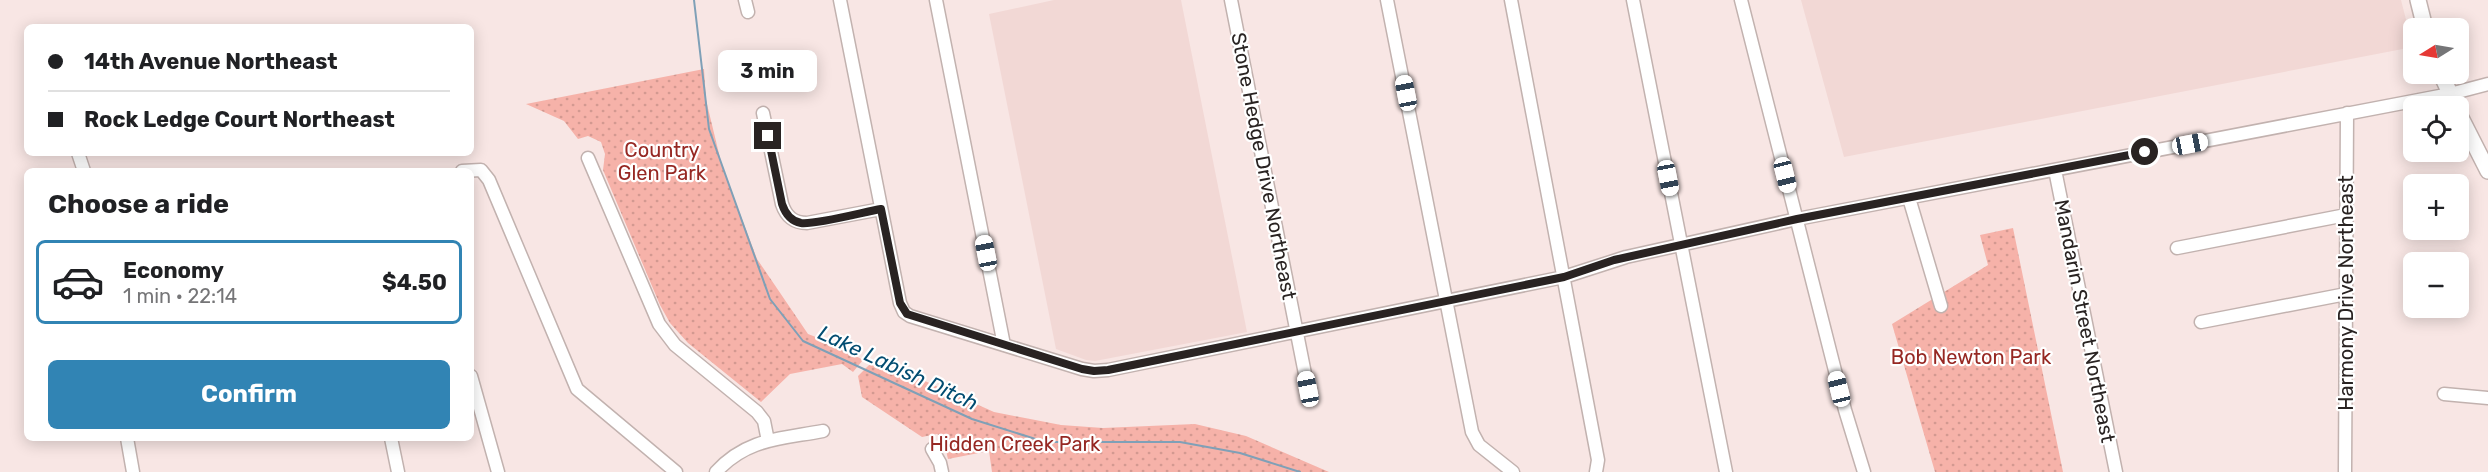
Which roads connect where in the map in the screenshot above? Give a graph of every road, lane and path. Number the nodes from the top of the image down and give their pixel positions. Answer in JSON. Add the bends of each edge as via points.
{"nodes":[{"id":1,"x":840,"y":0,"type":"edge"},
{"id":2,"x":936,"y":0,"type":"edge"},
{"id":3,"x":1231,"y":0,"type":"edge"},
{"id":4,"x":1388,"y":0,"type":"edge"},
{"id":5,"x":1511,"y":0,"type":"edge"},
{"id":6,"x":1633,"y":0,"type":"edge"},
{"id":7,"x":1741,"y":0,"type":"edge"},
{"id":8,"x":2418,"y":0,"type":"edge"},
{"id":9,"x":2422,"y":18,"type":"edge"},
{"id":10,"x":2488,"y":84,"type":"edge"},
{"id":11,"x":2462,"y":96,"type":"edge"},
{"id":12,"x":2403,"y":106,"type":"edge"},
{"id":13,"x":764,"y":113,"type":"dead end"},
{"id":14,"x":2348,"y":113,"type":"junction"},
{"id":15,"x":2469,"y":134,"type":"edge"},
{"id":16,"x":588,"y":158,"type":"dead end"},
{"id":17,"x":474,"y":170,"type":"edge"},
{"id":18,"x":2055,"y":170,"type":"junction"},
{"id":19,"x":2488,"y":171,"type":"edge"},
{"id":20,"x":1910,"y":198,"type":"junction"},
{"id":21,"x":881,"y":209,"type":"junction"},
{"id":22,"x":2346,"y":215,"type":"junction"},
{"id":23,"x":1797,"y":219,"type":"junction"},
{"id":24,"x":1681,"y":245,"type":"junction"},
{"id":25,"x":2177,"y":248,"type":"dead end"},
{"id":26,"x":1564,"y":277,"type":"junction"},
{"id":27,"x":2346,"y":294,"type":"junction"},
{"id":28,"x":1447,"y":301,"type":"junction"},
{"id":29,"x":1941,"y":306,"type":"dead end"},
{"id":30,"x":2201,"y":322,"type":"dead end"},
{"id":31,"x":1297,"y":333,"type":"junction"},
{"id":32,"x":1004,"y":345,"type":"junction"},
{"id":33,"x":474,"y":387,"type":"edge"},
{"id":34,"x":1308,"y":389,"type":"dead end"},
{"id":35,"x":2444,"y":394,"type":"dead end"},
{"id":36,"x":2488,"y":398,"type":"edge"},
{"id":37,"x":823,"y":431,"type":"dead end"},
{"id":38,"x":128,"y":441,"type":"edge"},
{"id":39,"x":392,"y":441,"type":"edge"},
{"id":40,"x":768,"y":441,"type":"junction"},
{"id":41,"x":932,"y":449,"type":"dead end"},
{"id":42,"x":667,"y":469,"type":"edge"},
{"id":43,"x":132,"y":472,"type":"edge"},
{"id":44,"x":398,"y":472,"type":"edge"},
{"id":45,"x":498,"y":472,"type":"edge"},
{"id":46,"x":716,"y":472,"type":"edge"},
{"id":47,"x":942,"y":472,"type":"edge"},
{"id":48,"x":1513,"y":472,"type":"edge"},
{"id":49,"x":1596,"y":472,"type":"edge"},
{"id":50,"x":1726,"y":472,"type":"edge"},
{"id":51,"x":1864,"y":472,"type":"edge"},
{"id":52,"x":2116,"y":472,"type":"edge"},
{"id":53,"x":2345,"y":472,"type":"edge"}],
"edges":[{"from":1,"to":21,"type":"street"},
{"from":2,"to":32,"type":"street"},
{"from":3,"to":31,"type":"street","name":"Stone Hedge Drive Northeast"},
{"from":4,"to":28,"type":"street"},
{"from":5,"to":26,"type":"street"},
{"from":6,"to":24,"type":"street"},
{"from":7,"to":23,"type":"street"},
{"from":8,"to":9,"type":"main road"},
{"from":10,"to":11,"type":"street"},
{"from":12,"to":14,"type":"street"},
{"from":13,"to":21,"type":"street","via":[[788,217],[807,223]]},
{"from":14,"to":18,"type":"street"},
{"from":14,"to":22,"type":"street","name":"Harmony Drive Northeast"},
{"from":15,"to":19,"type":"main road"},
{"from":16,"to":40,"type":"street","via":[[659,324],[675,345],[757,412],[764,421]]},
{"from":17,"to":42,"type":"street","via":[[481,170],[489,180],[577,389]]},
{"from":18,"to":20,"type":"street"},
{"from":18,"to":52,"type":"street","name":"Mandarin Street Northeast"},
{"from":20,"to":23,"type":"street"},
{"from":20,"to":29,"type":"street"},
{"from":21,"to":32,"type":"street","via":[[904,312]]},
{"from":22,"to":25,"type":"street"},
{"from":22,"to":27,"type":"street","name":"Harmony Drive Northeast"},
{"from":23,"to":24,"type":"street"},
{"from":23,"to":51,"type":"street"},
{"from":24,"to":26,"type":"street","via":[[1602,263]]},
{"from":24,"to":50,"type":"street"},
{"from":26,"to":28,"type":"street"},
{"from":26,"to":49,"type":"street","via":[[1598,460]]},
{"from":27,"to":30,"type":"street"},
{"from":27,"to":53,"type":"street","name":"Harmony Drive Northeast"},
{"from":28,"to":31,"type":"street"},
{"from":28,"to":48,"type":"street","via":[[1474,439]]},
{"from":31,"to":32,"type":"street","via":[[1098,371]]},
{"from":31,"to":34,"type":"street","name":"Stone Hedge Drive Northeast"},
{"from":33,"to":45,"type":"street"},
{"from":35,"to":36,"type":"street"},
{"from":37,"to":40,"type":"street"},
{"from":38,"to":43,"type":"street"},
{"from":39,"to":44,"type":"street"},
{"from":40,"to":46,"type":"street","via":[[745,448]]},
{"from":41,"to":47,"type":"street"}]}
